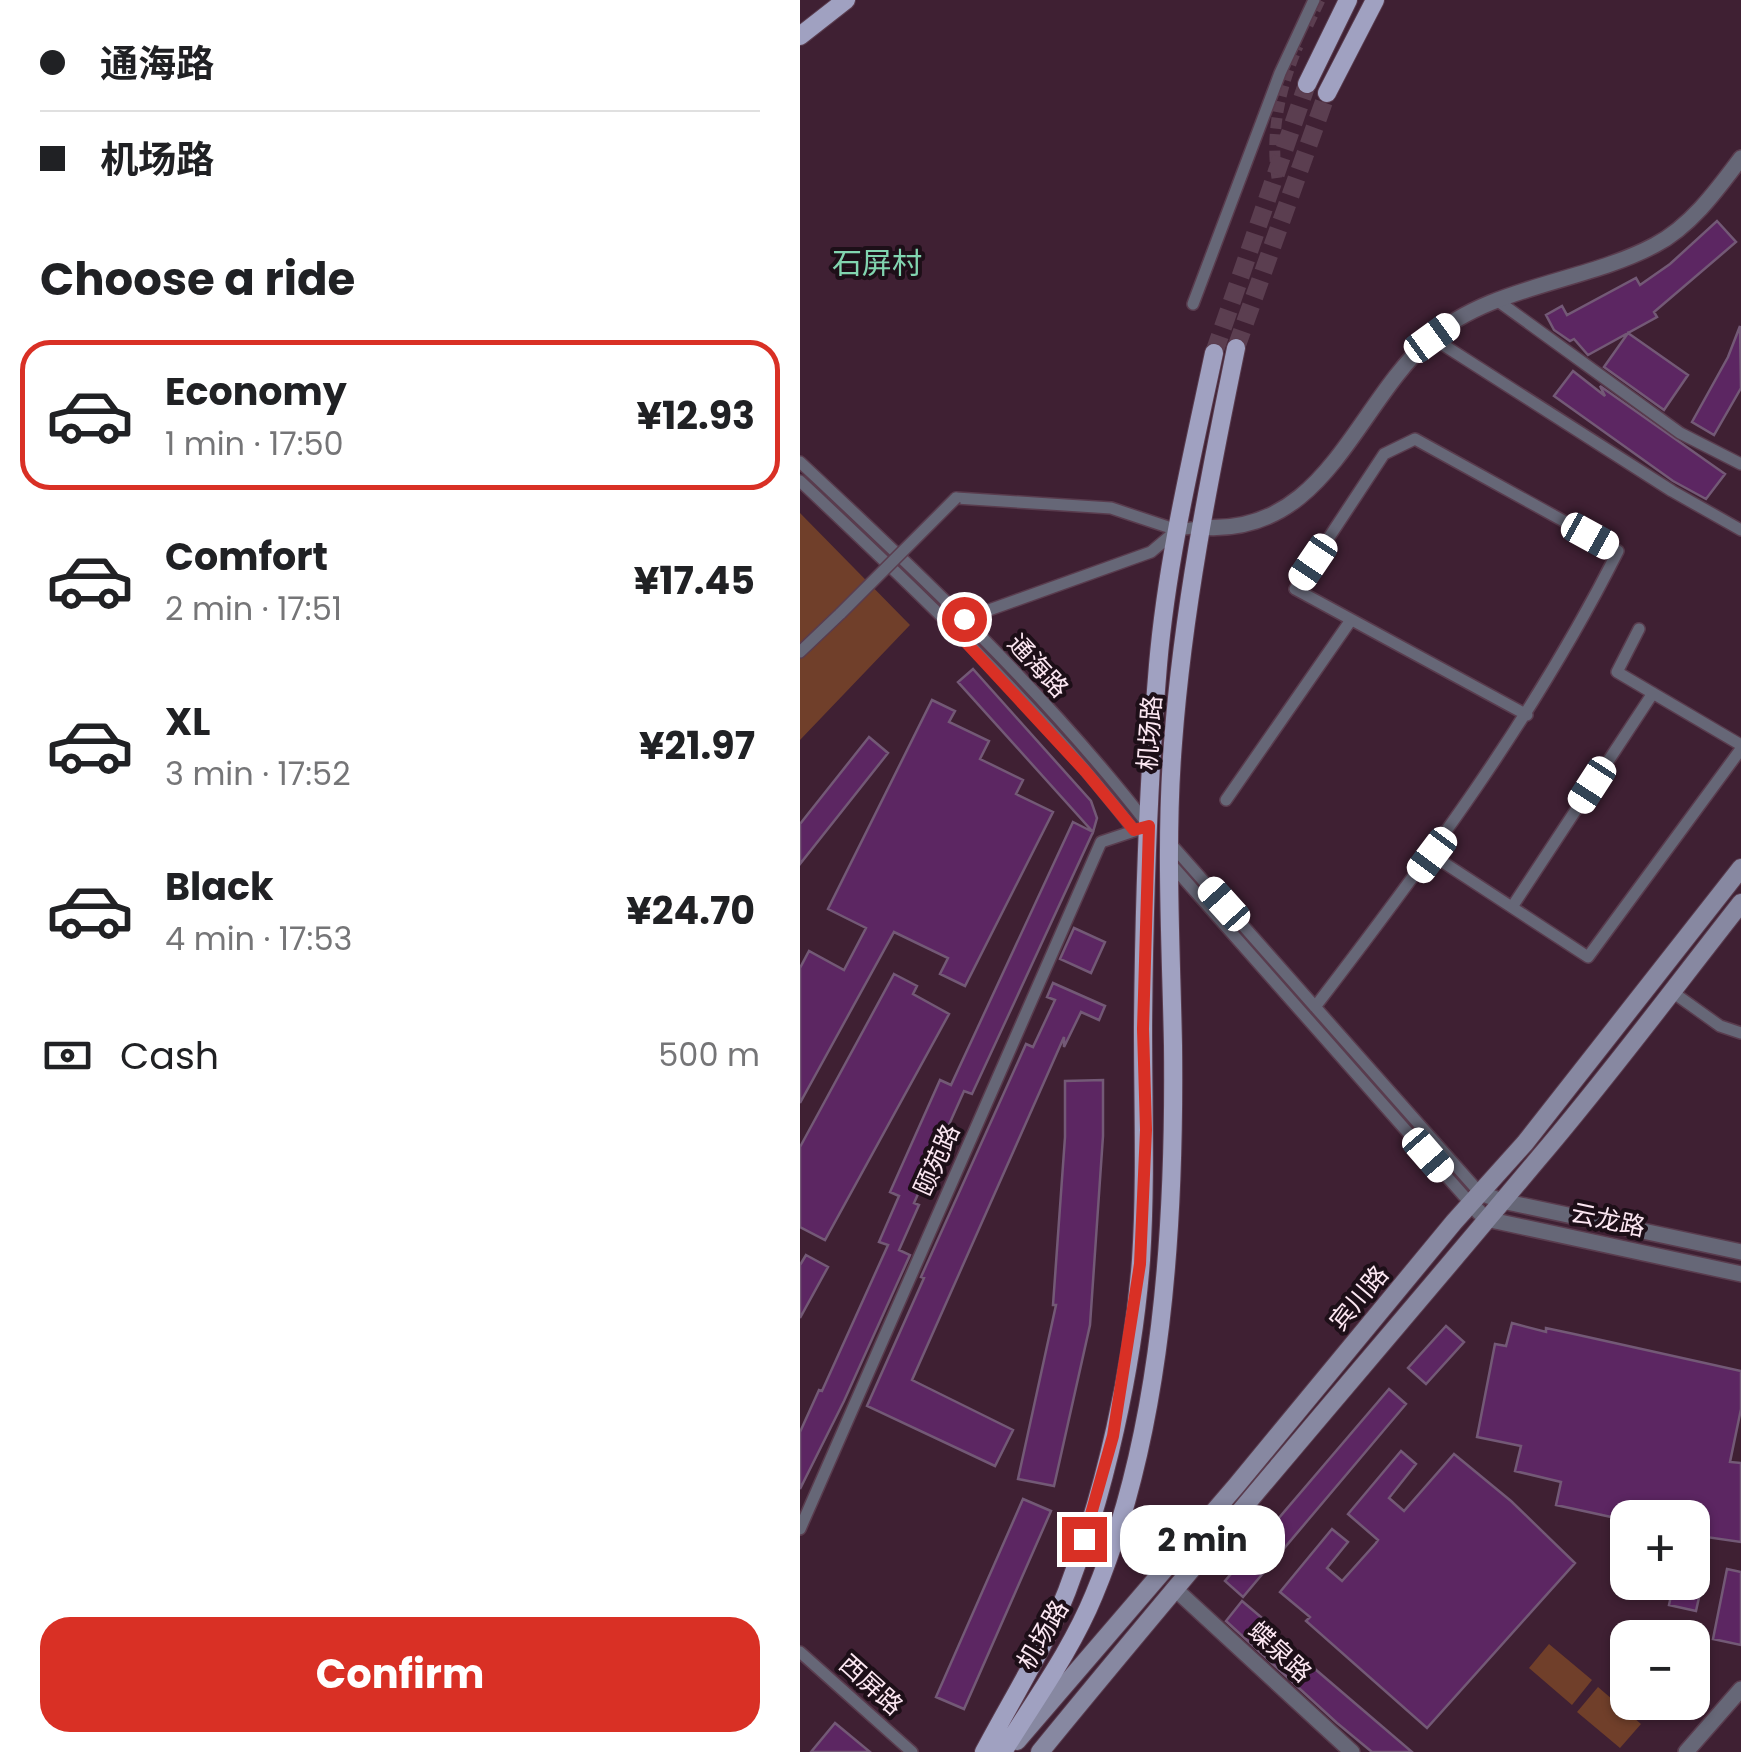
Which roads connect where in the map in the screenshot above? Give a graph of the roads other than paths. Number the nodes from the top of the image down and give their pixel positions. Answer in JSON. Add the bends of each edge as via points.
{"nodes":[{"id":1,"x":846,"y":0,"type":"edge"},
{"id":2,"x":1314,"y":0,"type":"edge"},
{"id":3,"x":1348,"y":0,"type":"edge"},
{"id":4,"x":1376,"y":0,"type":"edge"},
{"id":5,"x":800,"y":36,"type":"edge"},
{"id":6,"x":1307,"y":84,"type":"tunnel mouth"},
{"id":7,"x":1326,"y":93,"type":"tunnel mouth"},
{"id":8,"x":1741,"y":158,"type":"edge"},
{"id":9,"x":1498,"y":301,"type":"junction"},
{"id":10,"x":1193,"y":304,"type":"dead end"},
{"id":11,"x":1432,"y":338,"type":"junction"},
{"id":12,"x":1236,"y":348,"type":"tunnel mouth"},
{"id":13,"x":1214,"y":353,"type":"tunnel mouth"},
{"id":14,"x":800,"y":462,"type":"edge"},
{"id":15,"x":1741,"y":464,"type":"edge"},
{"id":16,"x":800,"y":482,"type":"edge"},
{"id":17,"x":1200,"y":527,"type":"junction"},
{"id":18,"x":1177,"y":530,"type":"junction"},
{"id":19,"x":1741,"y":530,"type":"edge"},
{"id":20,"x":964,"y":619,"type":"junction"},
{"id":21,"x":1352,"y":620,"type":"junction"},
{"id":22,"x":949,"y":624,"type":"junction"},
{"id":23,"x":1639,"y":630,"type":"dead end"},
{"id":24,"x":800,"y":652,"type":"edge"},
{"id":25,"x":1653,"y":693,"type":"junction"},
{"id":26,"x":1527,"y":715,"type":"junction"},
{"id":27,"x":1741,"y":747,"type":"edge"},
{"id":28,"x":1226,"y":800,"type":"dead end"},
{"id":29,"x":1142,"y":828,"type":"junction"},
{"id":30,"x":1170,"y":843,"type":"junction"},
{"id":31,"x":1432,"y":855,"type":"junction"},
{"id":32,"x":1169,"y":862,"type":"junction"},
{"id":33,"x":1741,"y":868,"type":"edge"},
{"id":34,"x":1741,"y":903,"type":"edge"},
{"id":35,"x":1512,"y":907,"type":"junction"},
{"id":36,"x":1671,"y":991,"type":"junction"},
{"id":37,"x":1316,"y":1007,"type":"junction"},
{"id":38,"x":1741,"y":1032,"type":"edge"},
{"id":39,"x":1475,"y":1198,"type":"junction"},
{"id":40,"x":1502,"y":1200,"type":"junction"},
{"id":41,"x":1486,"y":1219,"type":"junction"},
{"id":42,"x":1741,"y":1252,"type":"edge"},
{"id":43,"x":1741,"y":1274,"type":"edge"},
{"id":44,"x":800,"y":1529,"type":"edge"},
{"id":45,"x":1174,"y":1588,"type":"junction"},
{"id":46,"x":800,"y":1652,"type":"edge"},
{"id":47,"x":1741,"y":1689,"type":"edge"},
{"id":48,"x":912,"y":1752,"type":"edge"},
{"id":49,"x":984,"y":1752,"type":"edge"},
{"id":50,"x":1005,"y":1752,"type":"edge"},
{"id":51,"x":1040,"y":1752,"type":"edge"},
{"id":52,"x":1352,"y":1752,"type":"edge"},
{"id":53,"x":1686,"y":1752,"type":"edge"}],
"edges":[{"from":1,"to":5,"type":"main road"},
{"from":2,"to":10,"type":"street"},
{"from":3,"to":6,"type":"main road"},
{"from":4,"to":7,"type":"main road"},
{"from":8,"to":9,"type":"street","via":[[1658,244]]},
{"from":9,"to":11,"type":"street"},
{"from":9,"to":15,"type":"street","via":[[1680,433]]},
{"from":11,"to":17,"type":"street","via":[[1310,490],[1276,515],[1244,527]]},
{"from":11,"to":19,"type":"street"},
{"from":12,"to":17,"type":"main road","name":"机场路"},
{"from":13,"to":18,"type":"main road","name":"机场路"},
{"from":14,"to":20,"type":"street","name":"通海路"},
{"from":16,"to":22,"type":"street","name":"通海路"},
{"from":17,"to":18,"type":"street"},
{"from":17,"to":30,"type":"main road","name":"机场路","via":[[1172,745]]},
{"from":18,"to":20,"type":"street","via":[[1151,552]]},
{"from":18,"to":24,"type":"street","bridge":true,"via":[[1112,508],[956,498]]},
{"from":18,"to":29,"type":"main road","name":"机场路"},
{"from":20,"to":22,"type":"street"},
{"from":20,"to":29,"type":"street","name":"通海路","via":[[1084,750]]},
{"from":21,"to":26,"type":"street"},
{"from":21,"to":26,"type":"street","via":[[1295,589],[1384,454],[1415,439],[1618,551]]},
{"from":21,"to":28,"type":"street"},
{"from":22,"to":29,"type":"street","name":"通海路"},
{"from":23,"to":25,"type":"street","via":[[1617,672]]},
{"from":25,"to":27,"type":"street"},
{"from":25,"to":35,"type":"street"},
{"from":26,"to":31,"type":"street"},
{"from":27,"to":35,"type":"street","via":[[1588,957]]},
{"from":29,"to":44,"type":"street","name":"颐苑路","via":[[1101,842]]},
{"from":29,"to":49,"type":"main road","name":"机场路","via":[[1146,1130],[1140,1264],[1113,1436],[1066,1593]]},
{"from":30,"to":32,"type":"main road","name":"机场路"},
{"from":30,"to":37,"type":"street"},
{"from":31,"to":35,"type":"street"},
{"from":31,"to":37,"type":"street"},
{"from":32,"to":39,"type":"street"},
{"from":32,"to":50,"type":"main road","name":"机场路","via":[[1172,1146],[1148,1403],[1137,1462],[1094,1596]]},
{"from":33,"to":39,"type":"main road","name":"宾川路","via":[[1526,1143]]},
{"from":34,"to":36,"type":"main road","name":"宾川路"},
{"from":36,"to":38,"type":"street","via":[[1720,1026]]},
{"from":36,"to":40,"type":"main road","name":"宾川路"},
{"from":37,"to":39,"type":"street"},
{"from":39,"to":40,"type":"street","name":"云龙路"},
{"from":39,"to":41,"type":"street"},
{"from":39,"to":50,"type":"main road","name":"宾川路"},
{"from":40,"to":41,"type":"main road","name":"宾川路"},
{"from":40,"to":42,"type":"street","name":"云龙路"},
{"from":41,"to":43,"type":"street","name":"云龙路"},
{"from":41,"to":45,"type":"main road","name":"宾川路"},
{"from":45,"to":51,"type":"main road","name":"宾川路"},
{"from":45,"to":52,"type":"street","name":"蝶泉路"},
{"from":46,"to":48,"type":"street","name":"西屏路"},
{"from":47,"to":53,"type":"street"}]}
